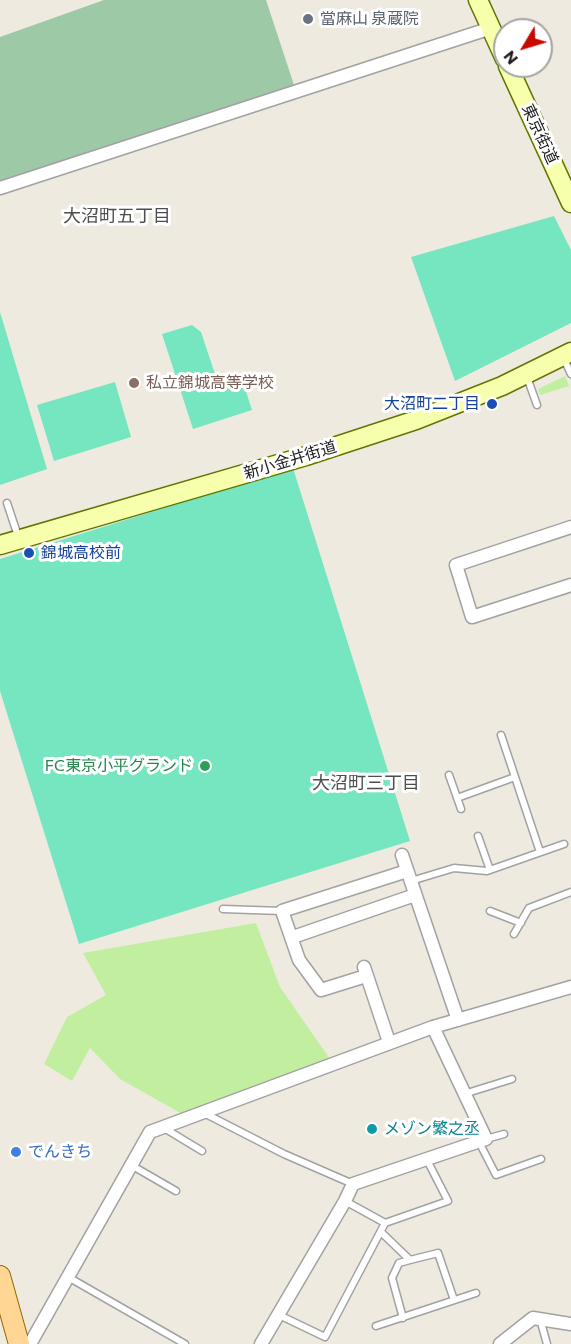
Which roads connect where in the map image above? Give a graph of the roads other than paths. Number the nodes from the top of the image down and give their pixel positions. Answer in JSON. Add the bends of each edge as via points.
{"nodes":[{"id":1,"x":478,"y":0,"type":"edge"},
{"id":2,"x":491,"y":28,"type":"junction"},
{"id":3,"x":493,"y":32,"type":"edge"},
{"id":4,"x":514,"y":78,"type":"edge"},
{"id":5,"x":0,"y":188,"type":"edge"},
{"id":6,"x":569,"y":195,"type":"edge"},
{"id":7,"x":567,"y":354,"type":"edge"},
{"id":8,"x":526,"y":374,"type":"junction"},
{"id":9,"x":571,"y":375,"type":"edge"},
{"id":10,"x":537,"y":405,"type":"dead end"},
{"id":11,"x":7,"y":503,"type":"dead end"},
{"id":12,"x":571,"y":527,"type":"edge"},
{"id":13,"x":19,"y":540,"type":"junction"},
{"id":14,"x":0,"y":545,"type":"edge"},
{"id":15,"x":571,"y":585,"type":"edge"},
{"id":16,"x":501,"y":735,"type":"dead end"},
{"id":17,"x":449,"y":775,"type":"dead end"},
{"id":18,"x":515,"y":777,"type":"junction"},
{"id":19,"x":457,"y":798,"type":"junction"},
{"id":20,"x":461,"y":809,"type":"dead end"},
{"id":21,"x":478,"y":836,"type":"dead end"},
{"id":22,"x":564,"y":844,"type":"dead end"},
{"id":23,"x":540,"y":852,"type":"junction"},
{"id":24,"x":402,"y":855,"type":"dead end"},
{"id":25,"x":490,"y":870,"type":"junction"},
{"id":26,"x":409,"y":876,"type":"junction"},
{"id":27,"x":571,"y":892,"type":"edge"},
{"id":28,"x":415,"y":895,"type":"junction"},
{"id":29,"x":222,"y":909,"type":"dead end"},
{"id":30,"x":282,"y":911,"type":"junction"},
{"id":31,"x":490,"y":911,"type":"dead end"},
{"id":32,"x":520,"y":923,"type":"junction"},
{"id":33,"x":514,"y":934,"type":"dead end"},
{"id":34,"x":292,"y":937,"type":"junction"},
{"id":35,"x":571,"y":987,"type":"edge"},
{"id":36,"x":458,"y":1020,"type":"junction"},
{"id":37,"x":433,"y":1027,"type":"junction"},
{"id":38,"x":389,"y":1042,"type":"junction"},
{"id":39,"x":512,"y":1078,"type":"dead end"},
{"id":40,"x":464,"y":1094,"type":"junction"},
{"id":41,"x":204,"y":1113,"type":"junction"},
{"id":42,"x":163,"y":1128,"type":"junction"},
{"id":43,"x":504,"y":1134,"type":"dead end"},
{"id":44,"x":482,"y":1141,"type":"junction"},
{"id":45,"x":202,"y":1151,"type":"dead end"},
{"id":46,"x":425,"y":1157,"type":"junction"},
{"id":47,"x":541,"y":1159,"type":"dead end"},
{"id":48,"x":131,"y":1165,"type":"junction"},
{"id":49,"x":353,"y":1184,"type":"junction"},
{"id":50,"x":176,"y":1191,"type":"dead end"},
{"id":51,"x":345,"y":1201,"type":"junction"},
{"id":52,"x":385,"y":1223,"type":"junction"},
{"id":53,"x":382,"y":1233,"type":"junction"},
{"id":54,"x":410,"y":1260,"type":"junction"},
{"id":55,"x":0,"y":1276,"type":"edge"},
{"id":56,"x":68,"y":1277,"type":"junction"},
{"id":57,"x":476,"y":1293,"type":"dead end"},
{"id":58,"x":454,"y":1300,"type":"junction"},
{"id":59,"x":279,"y":1315,"type":"junction"},
{"id":60,"x":403,"y":1318,"type":"junction"},
{"id":61,"x":540,"y":1319,"type":"junction"},
{"id":62,"x":571,"y":1324,"type":"edge"},
{"id":63,"x":376,"y":1326,"type":"dead end"},
{"id":64,"x":19,"y":1344,"type":"edge"},
{"id":65,"x":30,"y":1344,"type":"edge"},
{"id":66,"x":185,"y":1344,"type":"edge"},
{"id":67,"x":261,"y":1344,"type":"edge"},
{"id":68,"x":500,"y":1344,"type":"edge"},
{"id":69,"x":547,"y":1344,"type":"edge"}],
"edges":[{"from":1,"to":2,"type":"main road"},
{"from":2,"to":3,"type":"main road"},
{"from":2,"to":5,"type":"street"},
{"from":4,"to":6,"type":"main road","name":"東京街道"},
{"from":7,"to":8,"type":"main road","name":"新小金井街道"},
{"from":7,"to":9,"type":"lane"},
{"from":8,"to":10,"type":"lane"},
{"from":8,"to":13,"type":"main road","name":"新小金井街道","via":[[459,404],[383,431]]},
{"from":11,"to":13,"type":"lane"},
{"from":12,"to":15,"type":"street","via":[[456,565],[472,617]]},
{"from":13,"to":14,"type":"main road","name":"新小金井街道"},
{"from":16,"to":18,"type":"lane"},
{"from":17,"to":19,"type":"lane"},
{"from":18,"to":19,"type":"lane"},
{"from":18,"to":23,"type":"lane"},
{"from":19,"to":20,"type":"lane"},
{"from":21,"to":25,"type":"lane"},
{"from":22,"to":23,"type":"lane"},
{"from":23,"to":25,"type":"lane"},
{"from":24,"to":26,"type":"street"},
{"from":25,"to":26,"type":"lane","via":[[454,868]]},
{"from":26,"to":28,"type":"street"},
{"from":26,"to":30,"type":"street"},
{"from":27,"to":32,"type":"lane","via":[[529,908]]},
{"from":28,"to":34,"type":"street"},
{"from":28,"to":36,"type":"street"},
{"from":29,"to":30,"type":"lane"},
{"from":30,"to":34,"type":"street"},
{"from":31,"to":32,"type":"lane"},
{"from":32,"to":33,"type":"lane"},
{"from":34,"to":38,"type":"street","via":[[299,960],[321,990],[365,972]]},
{"from":35,"to":36,"type":"street"},
{"from":36,"to":37,"type":"street"},
{"from":37,"to":38,"type":"street"},
{"from":37,"to":40,"type":"street"},
{"from":38,"to":41,"type":"street"},
{"from":39,"to":40,"type":"lane"},
{"from":40,"to":44,"type":"street"},
{"from":41,"to":42,"type":"street"},
{"from":41,"to":49,"type":"lane"},
{"from":42,"to":45,"type":"lane"},
{"from":42,"to":48,"type":"street","via":[[150,1132]]},
{"from":43,"to":44,"type":"lane"},
{"from":44,"to":46,"type":"street"},
{"from":44,"to":47,"type":"lane","via":[[496,1175]]},
{"from":46,"to":49,"type":"street"},
{"from":46,"to":52,"type":"lane","via":[[448,1201]]},
{"from":48,"to":50,"type":"lane"},
{"from":48,"to":56,"type":"street"},
{"from":49,"to":51,"type":"street"},
{"from":51,"to":52,"type":"lane"},
{"from":51,"to":59,"type":"street"},
{"from":52,"to":53,"type":"lane"},
{"from":53,"to":54,"type":"lane"},
{"from":53,"to":59,"type":"lane","via":[[325,1337]]},
{"from":54,"to":58,"type":"lane","via":[[438,1253]]},
{"from":54,"to":60,"type":"lane","via":[[399,1263],[392,1278]]},
{"from":55,"to":64,"type":"main road"},
{"from":56,"to":65,"type":"street"},
{"from":56,"to":66,"type":"lane"},
{"from":57,"to":58,"type":"lane"},
{"from":58,"to":60,"type":"lane"},
{"from":59,"to":67,"type":"street"},
{"from":60,"to":63,"type":"lane"},
{"from":61,"to":62,"type":"street"},
{"from":61,"to":68,"type":"street","via":[[533,1318]]},
{"from":61,"to":69,"type":"lane"}]}
